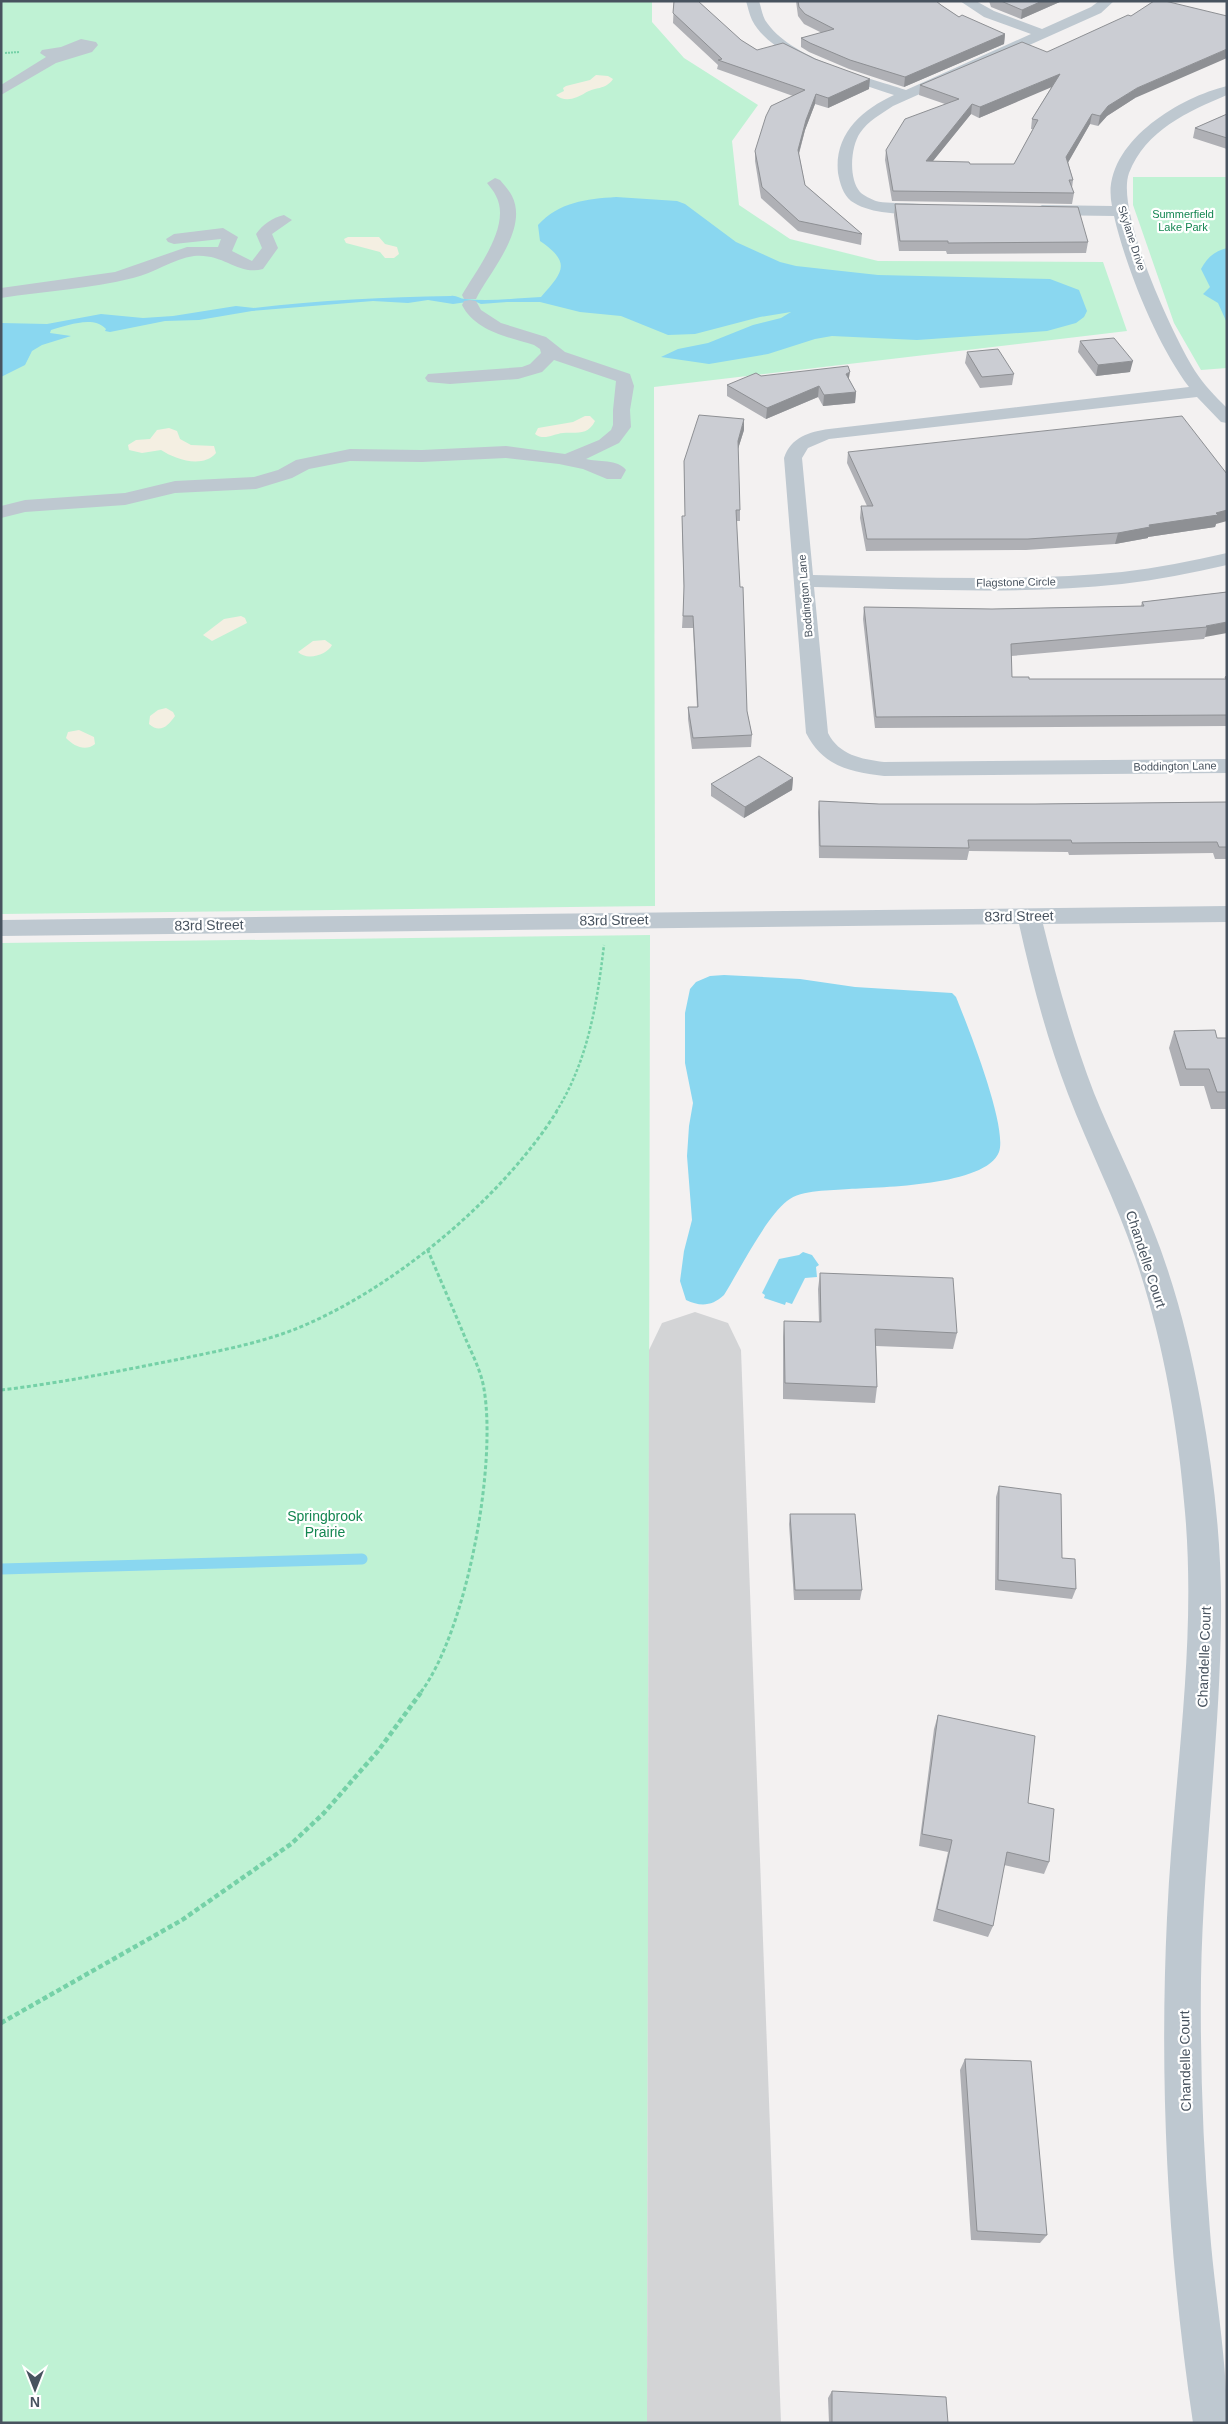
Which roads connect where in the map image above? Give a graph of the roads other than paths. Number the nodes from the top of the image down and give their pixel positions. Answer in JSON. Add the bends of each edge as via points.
{"nodes":[{"id":1,"x":752,"y":1,"type":"edge"},
{"id":2,"x":966,"y":1,"type":"edge"},
{"id":3,"x":1108,"y":1,"type":"edge"},
{"id":4,"x":1043,"y":34,"type":"junction"},
{"id":5,"x":47,"y":53,"type":"dead end"},
{"id":6,"x":1,"y":90,"type":"edge"},
{"id":7,"x":1227,"y":90,"type":"edge"},
{"id":8,"x":907,"y":94,"type":"junction"},
{"id":9,"x":1208,"y":98,"type":"junction"},
{"id":10,"x":1227,"y":105,"type":"edge"},
{"id":11,"x":495,"y":183,"type":"dead end"},
{"id":12,"x":944,"y":210,"type":"edge"},
{"id":13,"x":1032,"y":210,"type":"edge"},
{"id":14,"x":1121,"y":210,"type":"junction"},
{"id":15,"x":284,"y":220,"type":"dead end"},
{"id":16,"x":167,"y":243,"type":"dead end"},
{"id":17,"x":223,"y":254,"type":"junction"},
{"id":18,"x":1,"y":293,"type":"edge"},
{"id":19,"x":550,"y":351,"type":"junction"},
{"id":20,"x":434,"y":378,"type":"dead end"},
{"id":21,"x":1203,"y":391,"type":"junction"},
{"id":22,"x":1227,"y":418,"type":"edge"},
{"id":23,"x":566,"y":460,"type":"junction"},
{"id":24,"x":593,"y":467,"type":"dead end"},
{"id":25,"x":1,"y":512,"type":"edge"},
{"id":26,"x":1227,"y":560,"type":"edge"},
{"id":27,"x":804,"y":581,"type":"junction"},
{"id":28,"x":1227,"y":766,"type":"edge"},
{"id":29,"x":1227,"y":914,"type":"edge"},
{"id":30,"x":1029,"y":916,"type":"junction"},
{"id":31,"x":1,"y":928,"type":"edge"},
{"id":32,"x":1214,"y":2423,"type":"edge"}],
"edges":[{"from":1,"to":8,"type":"street","via":[[763,28],[790,49]]},
{"from":2,"to":4,"type":"street","via":[[989,14]]},
{"from":3,"to":4,"type":"street","via":[[1096,10]]},
{"from":4,"to":8,"type":"street"},
{"from":5,"to":6,"type":"street","via":[[64,51],[81,43],[91,45],[51,60]]},
{"from":7,"to":9,"type":"street","name":"Skylane Drive"},
{"from":8,"to":12,"type":"street","via":[[873,112],[852,133],[844,154],[847,186],[862,200],[876,206]]},
{"from":9,"to":10,"type":"street"},
{"from":9,"to":14,"type":"street","name":"Skylane Drive","via":[[1173,114],[1138,142],[1118,184]]},
{"from":11,"to":19,"type":"street","via":[[506,198],[506,222],[492,260],[470,300],[474,313],[495,327],[540,341]]},
{"from":13,"to":14,"type":"street"},
{"from":14,"to":21,"type":"street","name":"Skylane Drive","via":[[1164,330],[1186,371]]},
{"from":15,"to":17,"type":"street","via":[[271,226],[264,234],[270,248],[260,265],[244,266]]},
{"from":16,"to":17,"type":"street","via":[[175,238],[223,233],[230,237]]},
{"from":17,"to":18,"type":"street","via":[[188,252],[131,274]]},
{"from":19,"to":20,"type":"street","via":[[536,368],[523,373],[450,380]]},
{"from":19,"to":23,"type":"street","via":[[584,367],[624,378],[627,386],[621,409],[622,425],[617,435]]},
{"from":21,"to":22,"type":"street","name":"Skylane Drive"},
{"from":21,"to":27,"type":"street","name":"Boddington Lane","via":[[828,434],[804,441],[795,450],[793,458]]},
{"from":23,"to":24,"type":"street"},
{"from":23,"to":25,"type":"street","via":[[506,452],[350,455],[303,464],[285,474],[256,483],[176,487],[125,499],[25,506]]},
{"from":26,"to":27,"type":"street","name":"Flagstone Circle","via":[[1166,571],[1048,582]]},
{"from":27,"to":28,"type":"street","name":"Boddington Lane","via":[[817,733],[830,753],[844,761],[861,767],[884,769]]},
{"from":29,"to":30,"type":"street","name":"83rd Street"},
{"from":30,"to":31,"type":"street","name":"83rd Street"},
{"from":30,"to":32,"type":"street","name":"Chandelle Court","via":[[1054,1015],[1081,1092],[1140,1231],[1170,1331],[1189,1424],[1201,1515],[1205,1600],[1202,1719],[1186,1914],[1183,2060],[1190,2225],[1200,2343]]}]}
